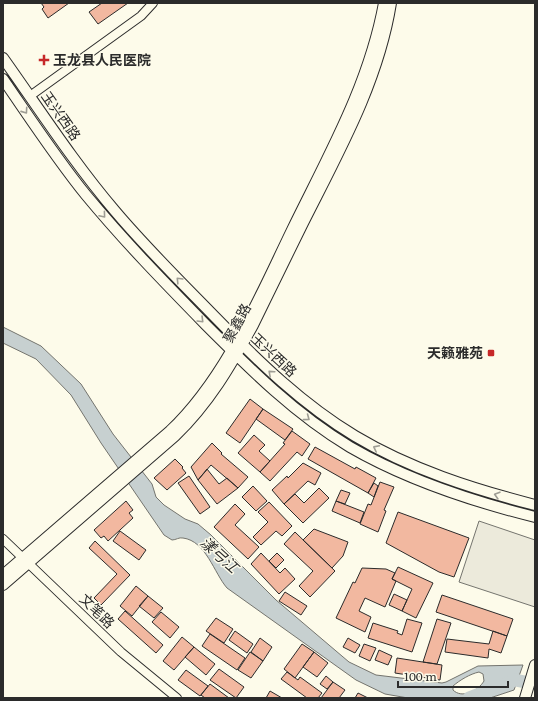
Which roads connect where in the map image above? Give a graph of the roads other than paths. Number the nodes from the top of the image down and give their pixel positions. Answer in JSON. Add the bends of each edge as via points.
{"nodes":[{"id":1,"x":153,"y":3,"type":"edge"},
{"id":2,"x":384,"y":3,"type":"edge"},
{"id":3,"x":391,"y":3,"type":"edge"},
{"id":4,"x":3,"y":58,"type":"edge"},
{"id":5,"x":3,"y":79,"type":"edge"},
{"id":6,"x":30,"y":96,"type":"junction"},
{"id":7,"x":239,"y":342,"type":"junction"},
{"id":8,"x":233,"y":353,"type":"junction"},
{"id":9,"x":535,"y":505,"type":"edge"},
{"id":10,"x":535,"y":517,"type":"edge"},
{"id":11,"x":3,"y":539,"type":"edge"},
{"id":12,"x":25,"y":561,"type":"junction"},
{"id":13,"x":3,"y":575,"type":"edge"},
{"id":14,"x":3,"y":585,"type":"edge"},
{"id":15,"x":535,"y":666,"type":"edge"},
{"id":16,"x":177,"y":698,"type":"edge"},
{"id":17,"x":525,"y":698,"type":"edge"}],
"edges":[{"from":1,"to":6,"type":"street","via":[[140,16]]},
{"from":2,"to":7,"type":"main road","name":"聚鑫路","via":[[369,63],[350,113]]},
{"from":3,"to":7,"type":"main road","name":"聚鑫路","via":[[378,58],[358,110],[275,280]]},
{"from":4,"to":6,"type":"main road","name":"玉兴西路"},
{"from":5,"to":8,"type":"main road","name":"玉兴西路","one_way":true,"via":[[65,167],[106,219]]},
{"from":7,"to":6,"type":"main road","name":"玉兴西路","one_way":true,"via":[[115,211],[74,160]]},
{"from":7,"to":8,"type":"main road","name":"聚鑫路"},
{"from":9,"to":7,"type":"main road","name":"玉兴西路","one_way":true,"via":[[456,482],[374,446],[336,424],[301,398]]},
{"from":8,"to":10,"type":"main road","name":"玉兴西路","one_way":true,"via":[[294,408],[368,457],[412,478],[458,495]]},
{"from":8,"to":12,"type":"main road","name":"聚鑫路","via":[[216,388],[195,416],[175,436],[138,463]]},
{"from":11,"to":12,"type":"street","name":"文笔路"},
{"from":12,"to":13,"type":"main road","name":"聚鑫路"},
{"from":12,"to":14,"type":"main road","name":"聚鑫路"},
{"from":12,"to":16,"type":"street","name":"文笔路","via":[[121,652]]},
{"from":15,"to":17,"type":"main road"}]}
